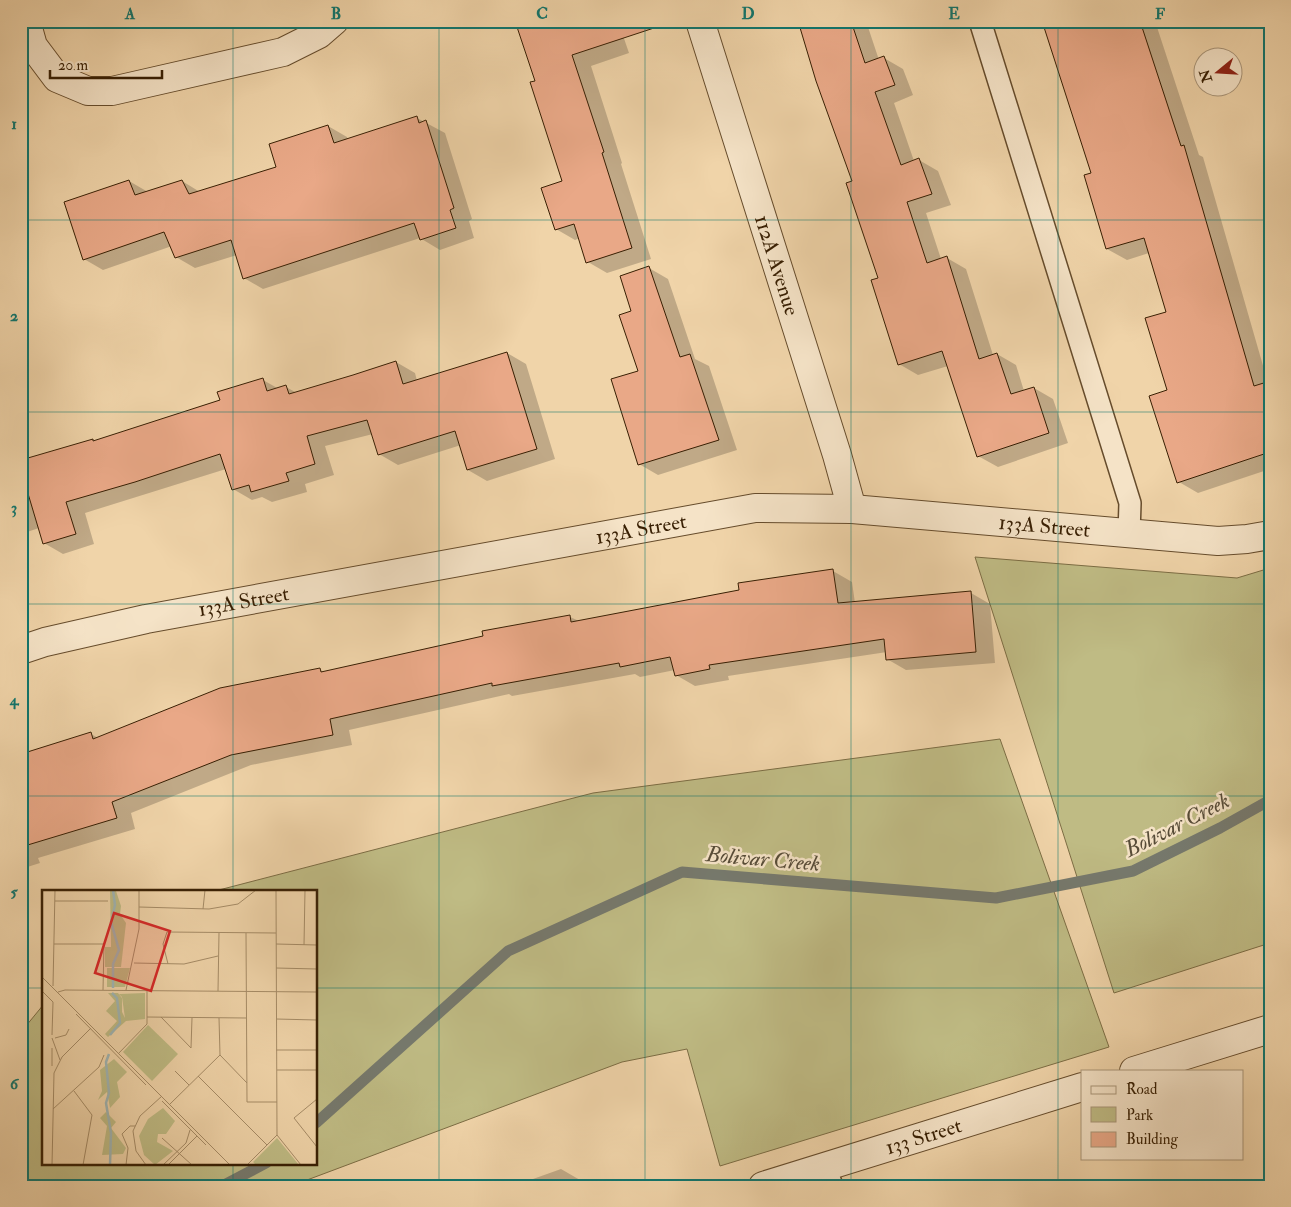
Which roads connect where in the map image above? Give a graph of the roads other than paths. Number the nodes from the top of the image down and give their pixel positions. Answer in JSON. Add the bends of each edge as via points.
{"nodes":[{"id":1,"x":26,"y":21,"type":"edge"},
{"id":2,"x":334,"y":21,"type":"edge"},
{"id":3,"x":700,"y":21,"type":"edge"},
{"id":4,"x":980,"y":21,"type":"edge"},
{"id":5,"x":852,"y":510,"type":"junction"},
{"id":6,"x":1129,"y":534,"type":"junction"},
{"id":7,"x":1270,"y":535,"type":"edge"},
{"id":8,"x":21,"y":650,"type":"edge"},
{"id":9,"x":1270,"y":1028,"type":"edge"},
{"id":10,"x":1137,"y":1070,"type":"edge"},
{"id":11,"x":1081,"y":1087,"type":"edge"},
{"id":12,"x":829,"y":1176,"type":"edge"},
{"id":13,"x":763,"y":1186,"type":"edge"}],
"edges":[{"from":1,"to":2,"type":"street","via":[[34,46],[57,78],[88,90],[116,91],[283,52],[319,34]]},
{"from":3,"to":5,"type":"street","name":"112A Avenue"},
{"from":4,"to":6,"type":"lane","via":[[1130,503]]},
{"from":5,"to":6,"type":"street","name":"133A Street"},
{"from":5,"to":8,"type":"street","name":"133A Street","via":[[755,508],[146,619]]},
{"from":6,"to":7,"type":"street","name":"133A Street","via":[[1218,541]]},
{"from":9,"to":10,"type":"street"},
{"from":11,"to":12,"type":"street","name":"133 Street"},
{"from":12,"to":13,"type":"street","name":"133 Street"}]}
